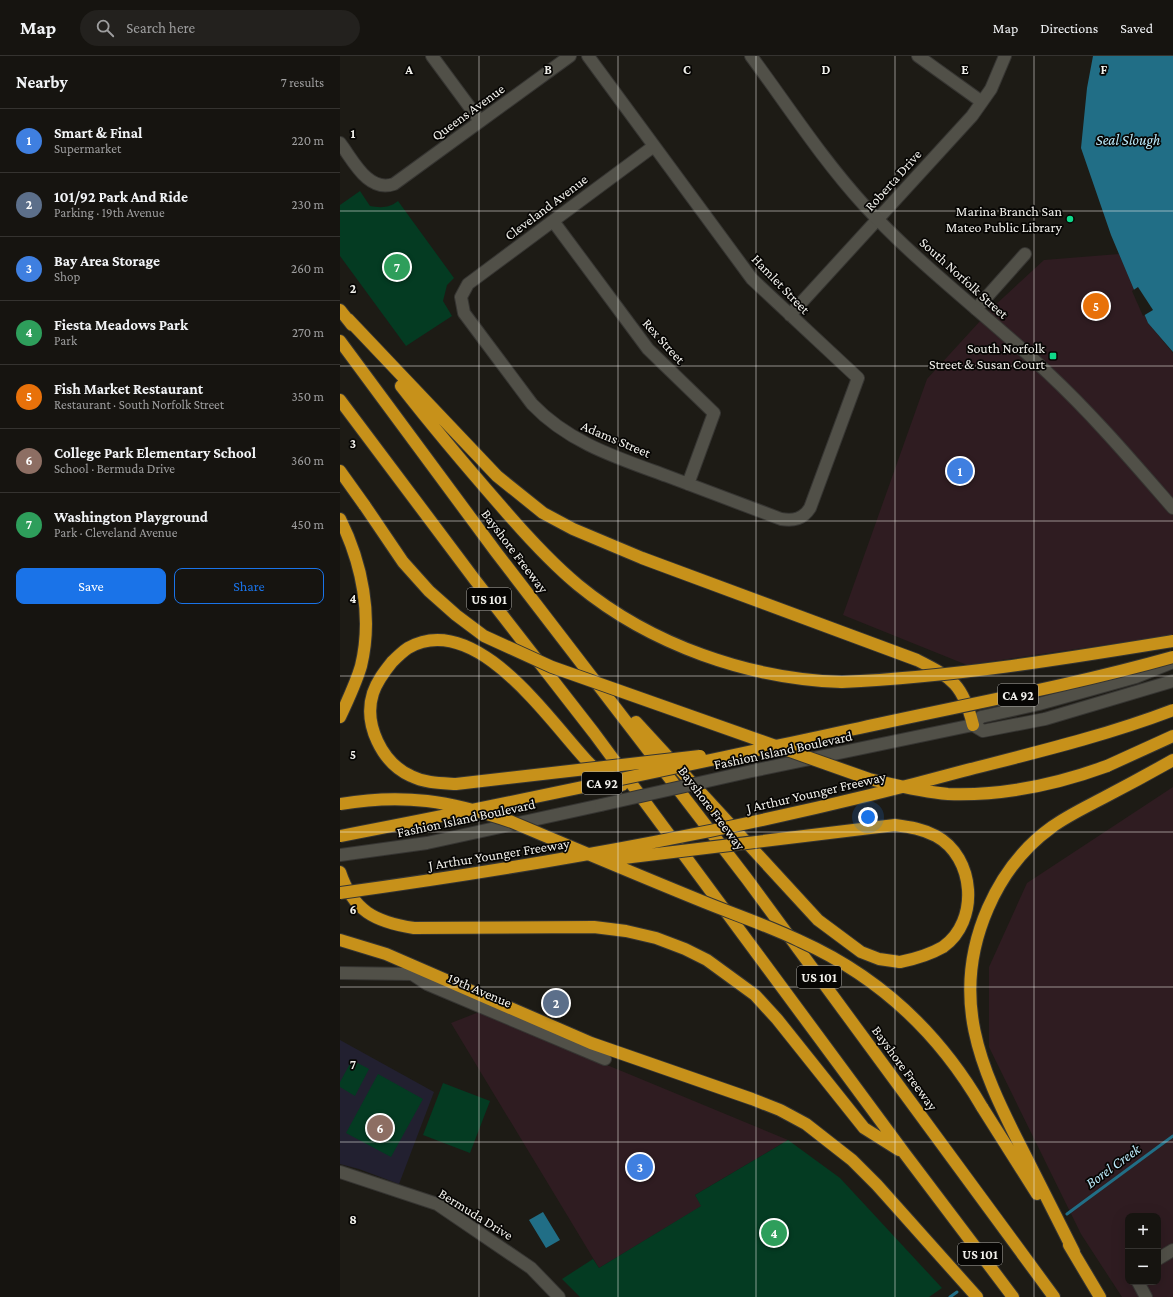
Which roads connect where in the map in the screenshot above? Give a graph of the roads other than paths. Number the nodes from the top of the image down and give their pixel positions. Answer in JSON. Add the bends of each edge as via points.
{"nodes":[{"id":1,"x":432,"y":56,"type":"edge"},
{"id":2,"x":570,"y":56,"type":"edge"},
{"id":3,"x":588,"y":56,"type":"edge"},
{"id":4,"x":751,"y":56,"type":"edge"},
{"id":5,"x":918,"y":56,"type":"edge"},
{"id":6,"x":1005,"y":56,"type":"edge"},
{"id":7,"x":982,"y":102,"type":"junction"},
{"id":8,"x":480,"y":121,"type":"junction"},
{"id":9,"x":340,"y":143,"type":"edge"},
{"id":10,"x":654,"y":146,"type":"junction"},
{"id":11,"x":878,"y":219,"type":"junction"},
{"id":12,"x":553,"y":221,"type":"junction"},
{"id":13,"x":1025,"y":254,"type":"dead end"},
{"id":14,"x":461,"y":297,"type":"joint"},
{"id":15,"x":976,"y":309,"type":"junction"},
{"id":16,"x":344,"y":314,"type":"edge"},
{"id":17,"x":790,"y":315,"type":"junction"},
{"id":18,"x":340,"y":341,"type":"edge"},
{"id":19,"x":340,"y":400,"type":"edge"},
{"id":20,"x":340,"y":470,"type":"edge"},
{"id":21,"x":688,"y":484,"type":"junction"},
{"id":22,"x":1173,"y":508,"type":"edge"},
{"id":23,"x":340,"y":519,"type":"edge"},
{"id":24,"x":797,"y":519,"type":"joint"},
{"id":25,"x":1173,"y":641,"type":"edge"},
{"id":26,"x":1173,"y":657,"type":"edge"},
{"id":27,"x":580,"y":660,"type":"junction"},
{"id":28,"x":1173,"y":662,"type":"edge"},
{"id":29,"x":1173,"y":681,"type":"edge"},
{"id":30,"x":1173,"y":710,"type":"edge"},
{"id":31,"x":340,"y":717,"type":"edge"},
{"id":32,"x":973,"y":726,"type":"junction"},
{"id":33,"x":862,"y":727,"type":"junction"},
{"id":34,"x":1173,"y":736,"type":"edge"},
{"id":35,"x":1173,"y":760,"type":"edge"},
{"id":36,"x":640,"y":796,"type":"junction"},
{"id":37,"x":340,"y":804,"type":"edge"},
{"id":38,"x":340,"y":836,"type":"edge"},
{"id":39,"x":340,"y":855,"type":"edge"},
{"id":40,"x":494,"y":870,"type":"junction"},
{"id":41,"x":340,"y":872,"type":"edge"},
{"id":42,"x":340,"y":893,"type":"edge"},
{"id":43,"x":340,"y":940,"type":"edge"},
{"id":44,"x":340,"y":973,"type":"edge"},
{"id":45,"x":604,"y":1059,"type":"dead end"},
{"id":46,"x":905,"y":1154,"type":"junction"},
{"id":47,"x":340,"y":1172,"type":"edge"},
{"id":48,"x":1173,"y":1250,"type":"edge"},
{"id":49,"x":1074,"y":1252,"type":"junction"},
{"id":50,"x":1161,"y":1257,"type":"edge"},
{"id":51,"x":1140,"y":1285,"type":"edge"},
{"id":52,"x":559,"y":1297,"type":"edge"},
{"id":53,"x":977,"y":1297,"type":"edge"},
{"id":54,"x":1013,"y":1297,"type":"edge"},
{"id":55,"x":1054,"y":1297,"type":"edge"},
{"id":56,"x":1100,"y":1297,"type":"edge"},
{"id":57,"x":1146,"y":1297,"type":"edge"}],
"edges":[{"from":1,"to":8,"type":"street"},
{"from":2,"to":8,"type":"street","name":"Queens Avenue"},
{"from":3,"to":10,"type":"street","name":"Hamlet Street"},
{"from":4,"to":11,"type":"street","name":"South Norfolk Street","via":[[835,170]]},
{"from":5,"to":7,"type":"street"},
{"from":6,"to":7,"type":"street","name":"Roberta Drive","via":[[998,75]]},
{"from":7,"to":11,"type":"street","name":"Roberta Drive"},
{"from":8,"to":9,"type":"street","name":"Queens Avenue","via":[[388,186],[370,182]]},
{"from":10,"to":12,"type":"street","name":"Cleveland Avenue"},
{"from":10,"to":17,"type":"street","name":"Hamlet Street","via":[[752,279]]},
{"from":11,"to":15,"type":"street","name":"South Norfolk Street"},
{"from":11,"to":17,"type":"street","name":"Roberta Drive"},
{"from":12,"to":14,"type":"street","name":"Cleveland Avenue","via":[[468,284]]},
{"from":12,"to":21,"type":"street","name":"Rex Street","via":[[648,349],[714,413]]},
{"from":13,"to":15,"type":"street"},
{"from":14,"to":21,"type":"street","name":"Adams Street","via":[[464,312],[544,416],[589,446]]},
{"from":15,"to":22,"type":"street","name":"South Norfolk Street","via":[[1048,373],[1087,412]]},
{"from":16,"to":25,"type":"highway","bridge":true,"via":[[455,454],[542,552],[584,589],[643,628],[683,647],[727,663],[769,674],[802,680],[842,682],[914,678],[1045,662]]},
{"from":16,"to":32,"type":"highway","via":[[483,463],[543,513],[573,529],[642,558],[917,660],[942,673],[959,688],[968,706]]},
{"from":17,"to":24,"type":"street","name":"Hamlet Street","via":[[858,378],[810,508]]},
{"from":18,"to":27,"type":"highway","name":"Bayshore Freeway","number":"US 101"},
{"from":19,"to":36,"type":"highway","number":"US 101"},
{"from":20,"to":34,"type":"highway","bridge":true,"via":[[403,562],[456,615],[484,636],[552,667],[869,779],[946,794],[987,794],[1030,789],[1078,776]]},
{"from":21,"to":24,"type":"street","name":"Adams Street","via":[[781,519]]},
{"from":23,"to":31,"type":"highway","via":[[361,574],[366,622],[361,665]]},
{"from":26,"to":33,"type":"highway","number":"CA 92","bridge":true,"via":[[1113,674]]},
{"from":27,"to":40,"type":"highway","bridge":true,"via":[[818,920],[861,952],[879,959],[900,962],[921,958],[943,946],[960,929],[967,910],[969,891],[964,870],[954,850],[937,836],[916,828],[895,825],[622,859]]},
{"from":27,"to":55,"type":"highway","name":"Bayshore Freeway","number":"US 101","via":[[747,879]]},
{"from":28,"to":32,"type":"street","name":"Fashion Island Boulevard","via":[[1136,677],[980,718]]},
{"from":29,"to":32,"type":"street","name":"Fashion Island Boulevard","via":[[1044,718],[982,731]]},
{"from":30,"to":40,"type":"highway","name":"J Arthur Younger Freeway","bridge":true,"via":[[1036,752],[819,808],[712,832]]},
{"from":32,"to":39,"type":"street","name":"Fashion Island Boulevard","bridge":true,"via":[[752,771],[427,843]]},
{"from":33,"to":36,"type":"highway","bridge":true,"via":[[661,761],[456,784],[432,783],[410,776],[394,764],[381,749],[373,732],[370,713],[372,695],[380,676],[409,648],[428,641],[466,645],[485,656],[525,690],[590,765]]},
{"from":33,"to":38,"type":"highway","number":"CA 92","bridge":true,"via":[[691,765]]},
{"from":35,"to":49,"type":"highway","via":[[1052,827],[1025,850],[993,898],[979,929],[970,988],[976,1044],[997,1100]]},
{"from":36,"to":46,"type":"highway","number":"US 101","via":[[716,895]]},
{"from":37,"to":49,"type":"highway","bridge":true,"via":[[413,798],[480,811],[800,941],[860,974],[909,1012],[948,1055]]},
{"from":40,"to":42,"type":"highway","name":"J Arthur Younger Freeway","bridge":true},
{"from":41,"to":46,"type":"highway","via":[[354,902],[369,915],[390,924],[414,928],[601,928],[656,938],[702,957],[732,976],[755,995],[864,1128]]},
{"from":43,"to":53,"type":"highway","via":[[386,954],[591,1043],[752,1099],[806,1124],[852,1160],[877,1184]]},
{"from":44,"to":45,"type":"street","name":"19th Avenue","via":[[412,974],[427,984]]},
{"from":46,"to":54,"type":"highway","number":"US 101"},
{"from":47,"to":52,"type":"street","name":"Bermuda Drive","via":[[437,1204],[532,1268]]},
{"from":48,"to":50,"type":"street"},
{"from":49,"to":56,"type":"highway"},
{"from":51,"to":57,"type":"street"}]}
